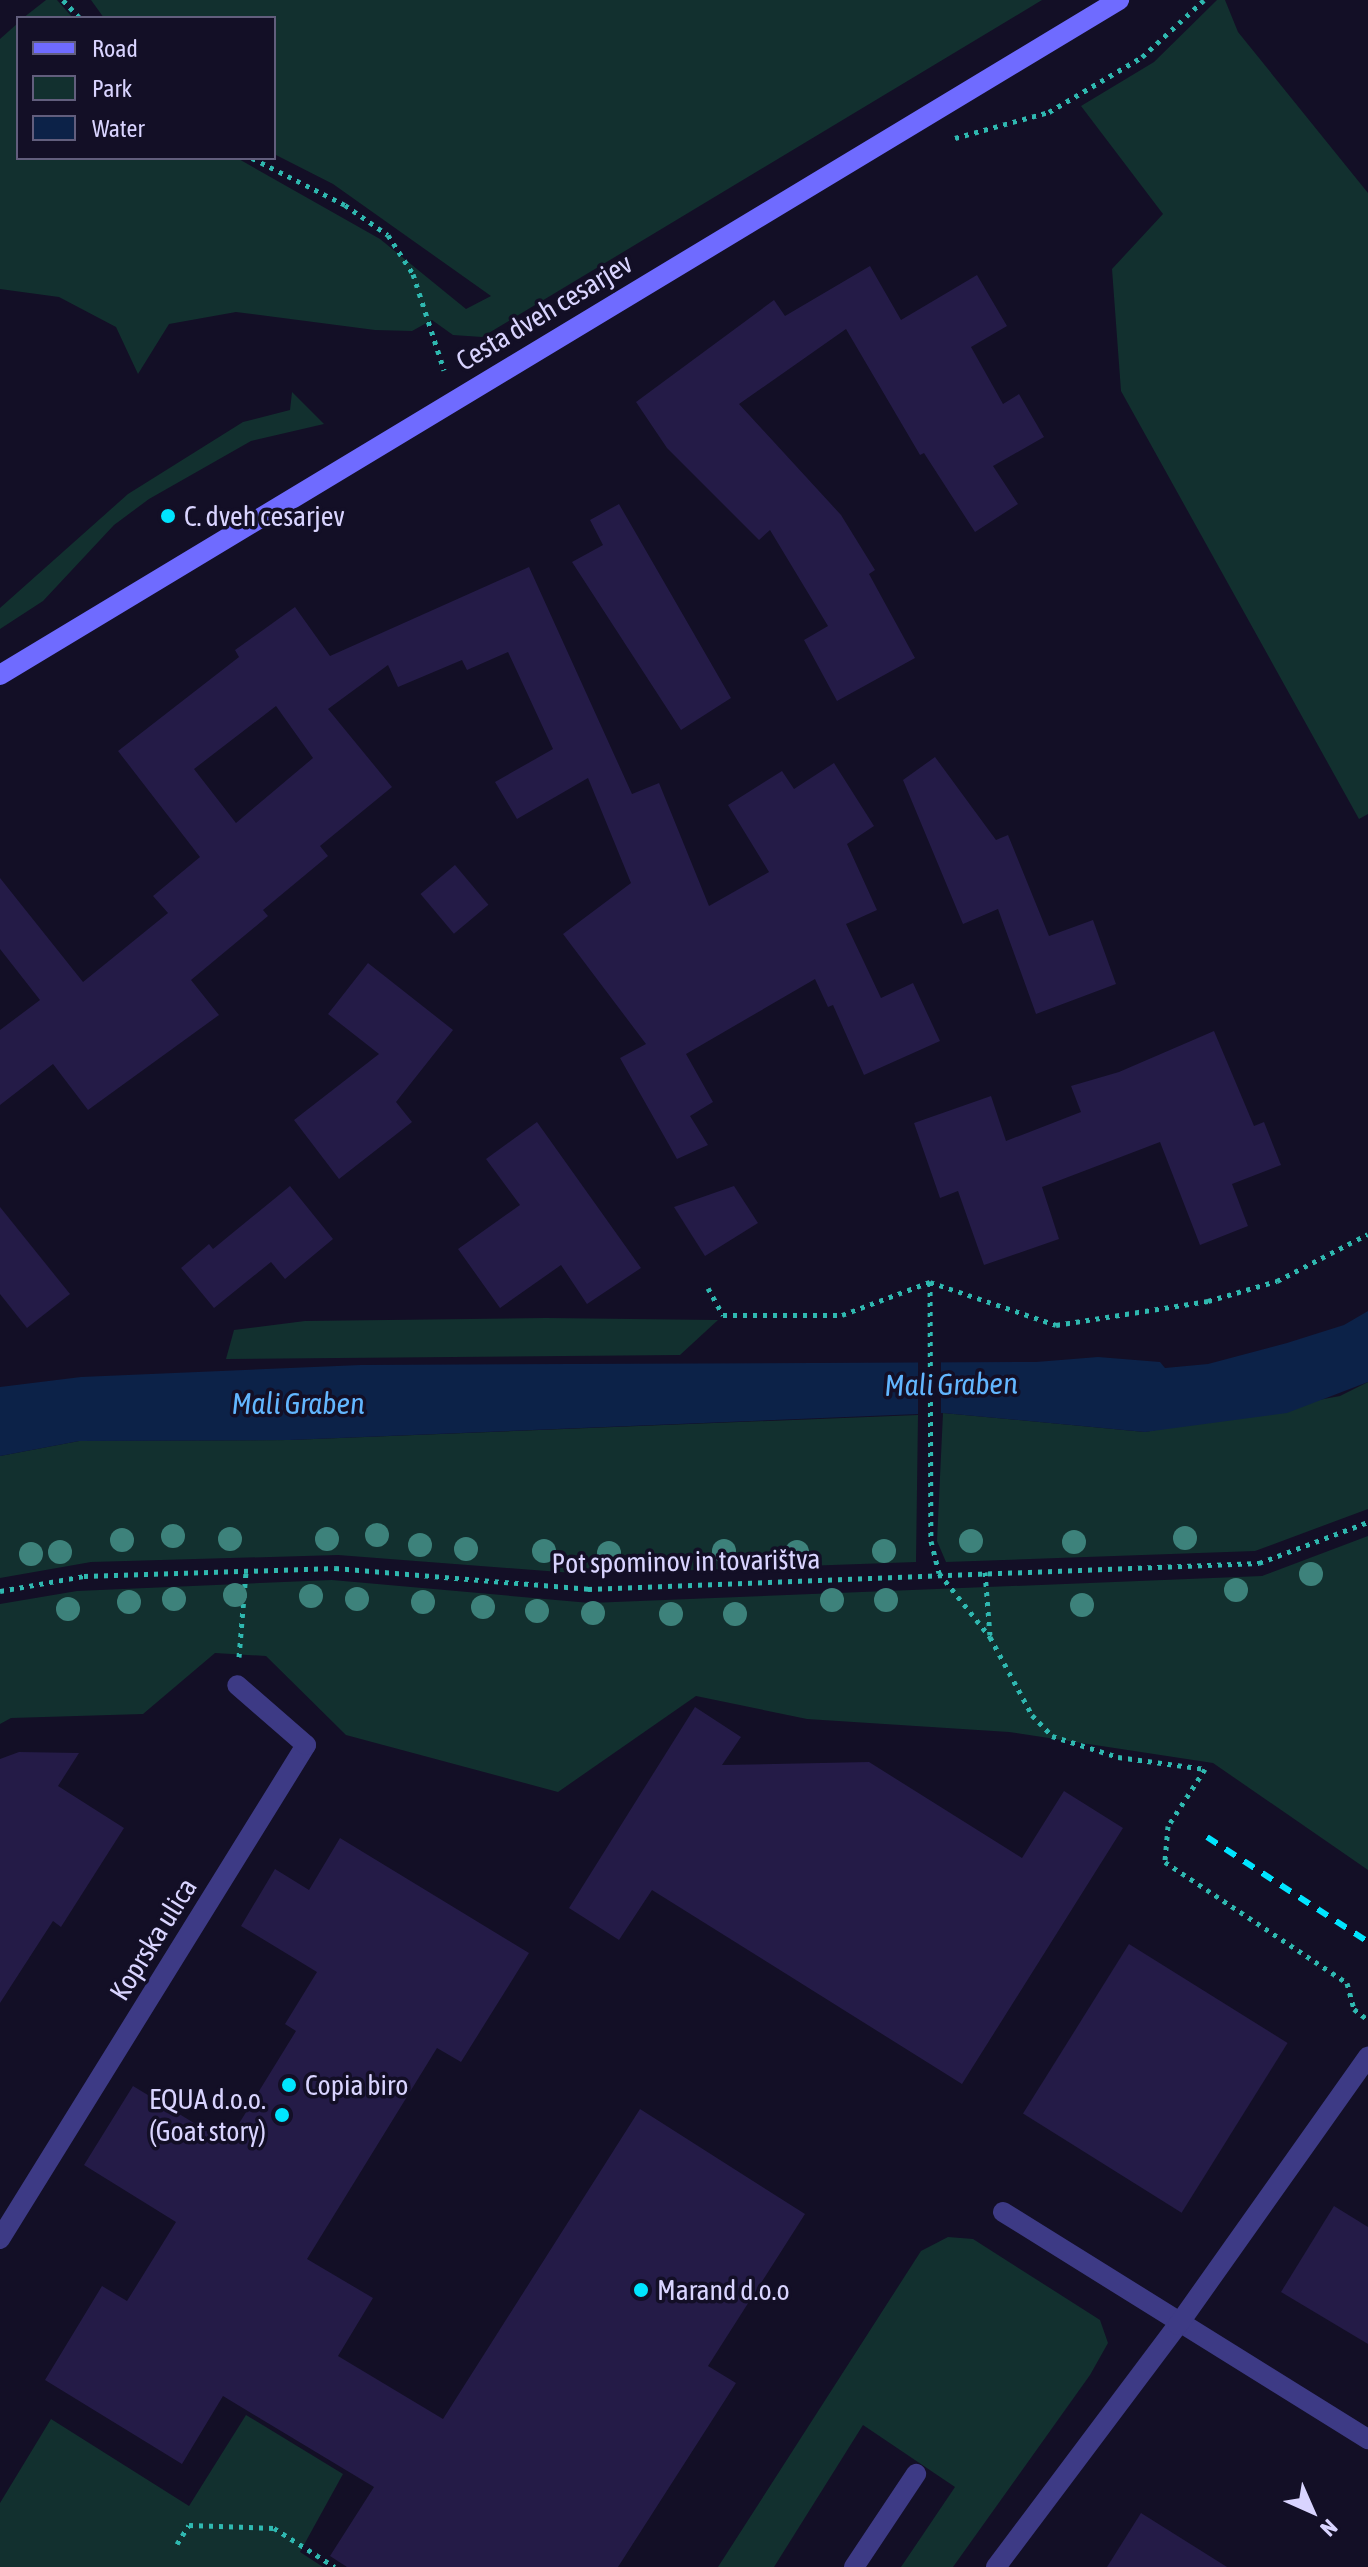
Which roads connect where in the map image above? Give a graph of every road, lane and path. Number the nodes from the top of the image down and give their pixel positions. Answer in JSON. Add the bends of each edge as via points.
{"nodes":[{"id":1,"x":63,"y":0,"type":"edge"},
{"id":2,"x":1119,"y":0,"type":"edge"},
{"id":3,"x":1204,"y":0,"type":"edge"},
{"id":4,"x":78,"y":16,"type":"edge"},
{"id":5,"x":941,"y":144,"type":"dead end"},
{"id":6,"x":256,"y":160,"type":"edge"},
{"id":7,"x":444,"y":370,"type":"dead end"},
{"id":8,"x":0,"y":675,"type":"edge"},
{"id":9,"x":1368,"y":1234,"type":"edge"},
{"id":10,"x":929,"y":1285,"type":"junction"},
{"id":11,"x":708,"y":1288,"type":"dead end"},
{"id":12,"x":1368,"y":1522,"type":"edge"},
{"id":13,"x":246,"y":1571,"type":"junction"},
{"id":14,"x":985,"y":1572,"type":"junction"},
{"id":15,"x":939,"y":1573,"type":"junction"},
{"id":16,"x":0,"y":1591,"type":"edge"},
{"id":17,"x":990,"y":1637,"type":"junction"},
{"id":18,"x":237,"y":1685,"type":"joint"},
{"id":19,"x":1368,"y":2020,"type":"edge"},
{"id":20,"x":1368,"y":2057,"type":"edge"},
{"id":21,"x":1003,"y":2212,"type":"dead end"},
{"id":22,"x":0,"y":2239,"type":"edge"},
{"id":23,"x":1178,"y":2325,"type":"junction"},
{"id":24,"x":1368,"y":2439,"type":"edge"},
{"id":25,"x":916,"y":2474,"type":"dead end"},
{"id":26,"x":177,"y":2544,"type":"dead end"},
{"id":27,"x":335,"y":2567,"type":"edge"},
{"id":28,"x":854,"y":2567,"type":"edge"},
{"id":29,"x":996,"y":2567,"type":"edge"}],
"edges":[{"from":1,"to":4,"type":"path"},
{"from":2,"to":8,"type":"street","name":"Cesta dveh cesarjev"},
{"from":3,"to":5,"type":"path","via":[[1142,57],[1049,112]]},
{"from":6,"to":7,"type":"path","via":[[345,205],[388,235],[413,274]]},
{"from":9,"to":10,"type":"path","via":[[1277,1281],[1222,1297],[1056,1325]]},
{"from":10,"to":11,"type":"path","via":[[842,1315],[723,1315]]},
{"from":10,"to":15,"type":"path","via":[[931,1541]]},
{"from":12,"to":14,"type":"path","name":"Pot spominov in tovarištva","via":[[1259,1563]]},
{"from":13,"to":15,"type":"path","name":"Pot spominov in tovarištva","via":[[335,1568],[588,1589]]},
{"from":13,"to":16,"type":"path","name":"Pot spominov in tovarištva","via":[[84,1576]]},
{"from":13,"to":18,"type":"path"},
{"from":14,"to":15,"type":"path","name":"Pot spominov in tovarištva"},
{"from":14,"to":17,"type":"path"},
{"from":15,"to":17,"type":"path"},
{"from":17,"to":19,"type":"path","via":[[1032,1715],[1052,1736],[1118,1757],[1205,1769],[1168,1826],[1165,1862],[1347,1983],[1354,2009]]},
{"from":18,"to":22,"type":"street","name":"Koprska ulica","via":[[306,1745]]},
{"from":20,"to":23,"type":"street"},
{"from":21,"to":23,"type":"street"},
{"from":23,"to":24,"type":"street"},
{"from":23,"to":29,"type":"street"},
{"from":25,"to":28,"type":"street"},
{"from":26,"to":27,"type":"path","via":[[189,2525],[274,2528]]}]}
